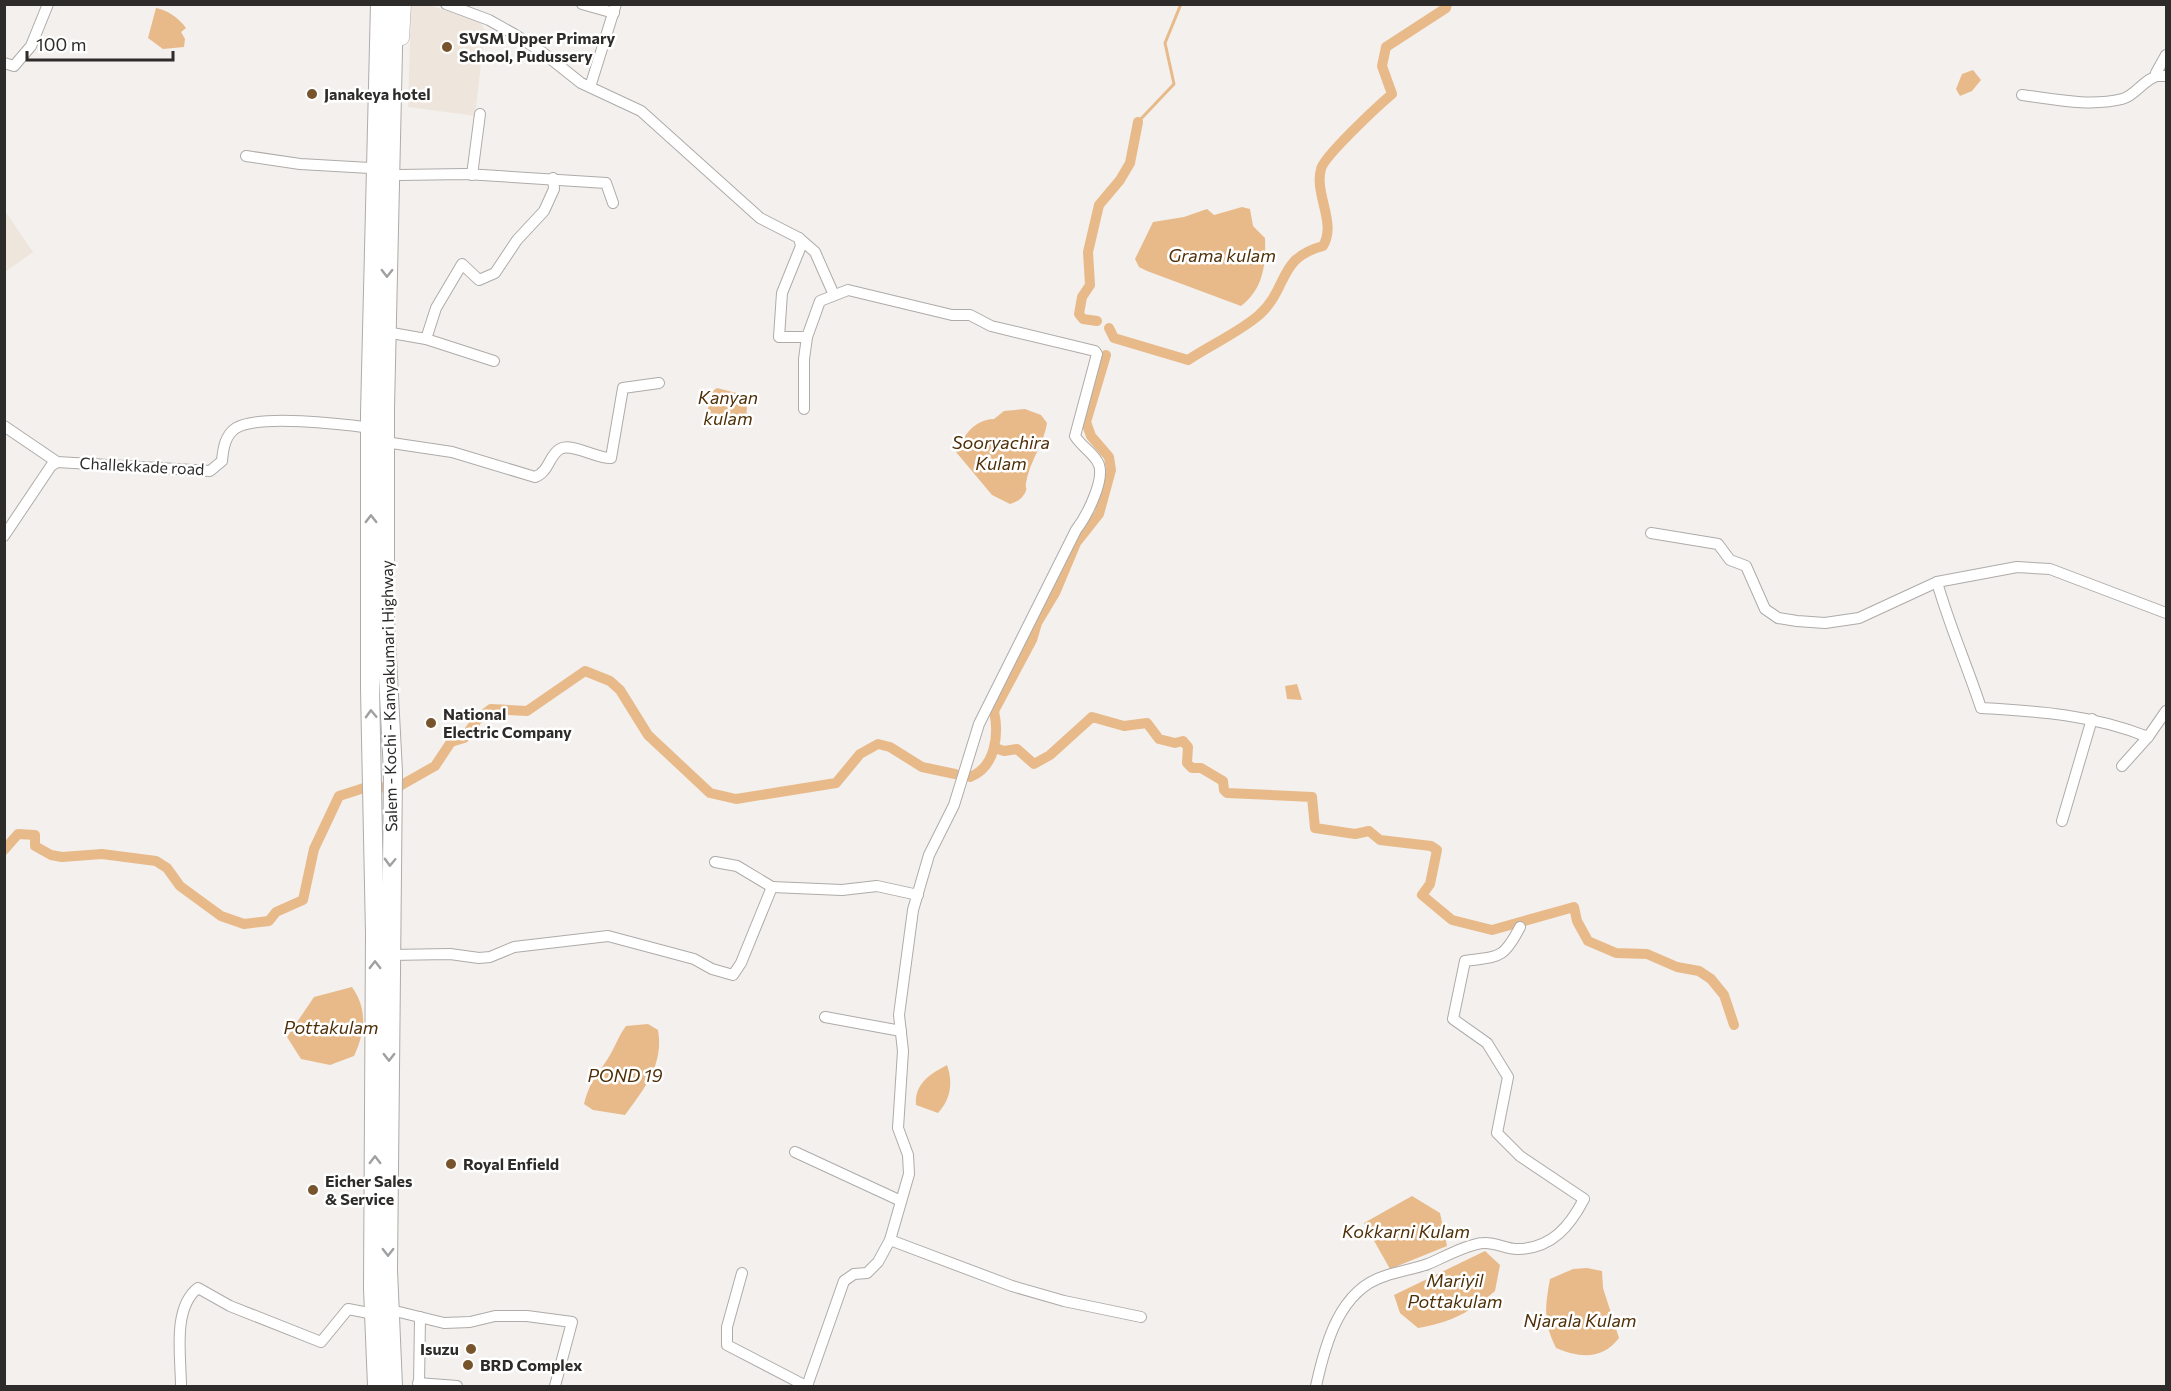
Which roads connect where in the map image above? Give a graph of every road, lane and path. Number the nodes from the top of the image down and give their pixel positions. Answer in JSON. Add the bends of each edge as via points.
{"nodes":[{"id":1,"x":48,"y":4,"type":"edge"},
{"id":2,"x":371,"y":4,"type":"edge"},
{"id":3,"x":380,"y":4,"type":"edge"},
{"id":4,"x":394,"y":4,"type":"edge"},
{"id":5,"x":404,"y":4,"type":"edge"},
{"id":6,"x":446,"y":4,"type":"edge"},
{"id":7,"x":582,"y":4,"type":"edge"},
{"id":8,"x":615,"y":9,"type":"edge"},
{"id":9,"x":2166,"y":55,"type":"edge"},
{"id":10,"x":4,"y":63,"type":"edge"},
{"id":11,"x":2162,"y":76,"type":"edge"},
{"id":12,"x":590,"y":87,"type":"junction"},
{"id":13,"x":2022,"y":95,"type":"dead end"},
{"id":14,"x":480,"y":114,"type":"dead end"},
{"id":15,"x":246,"y":156,"type":"dead end"},
{"id":16,"x":370,"y":168,"type":"junction"},
{"id":17,"x":472,"y":175,"type":"junction"},
{"id":18,"x":398,"y":176,"type":"junction"},
{"id":19,"x":553,"y":178,"type":"junction"},
{"id":20,"x":613,"y":203,"type":"dead end"},
{"id":21,"x":388,"y":219,"type":"junction"},
{"id":22,"x":799,"y":238,"type":"junction"},
{"id":23,"x":834,"y":295,"type":"junction"},
{"id":24,"x":386,"y":332,"type":"junction"},
{"id":25,"x":807,"y":337,"type":"junction"},
{"id":26,"x":426,"y":339,"type":"junction"},
{"id":27,"x":494,"y":361,"type":"dead end"},
{"id":28,"x":659,"y":383,"type":"dead end"},
{"id":29,"x":804,"y":409,"type":"dead end"},
{"id":30,"x":370,"y":421,"type":"junction"},
{"id":31,"x":4,"y":426,"type":"edge"},
{"id":32,"x":385,"y":442,"type":"junction"},
{"id":33,"x":57,"y":462,"type":"junction"},
{"id":34,"x":1651,"y":533,"type":"dead end"},
{"id":35,"x":4,"y":536,"type":"edge"},
{"id":36,"x":1937,"y":582,"type":"junction"},
{"id":37,"x":2166,"y":613,"type":"edge"},
{"id":38,"x":2166,"y":711,"type":"edge"},
{"id":39,"x":2092,"y":719,"type":"junction"},
{"id":40,"x":2148,"y":737,"type":"junction"},
{"id":41,"x":2121,"y":766,"type":"dead end"},
{"id":42,"x":2062,"y":821,"type":"dead end"},
{"id":43,"x":715,"y":862,"type":"dead end"},
{"id":44,"x":772,"y":887,"type":"junction"},
{"id":45,"x":918,"y":895,"type":"junction"},
{"id":46,"x":1520,"y":927,"type":"dead end"},
{"id":47,"x":389,"y":955,"type":"junction"},
{"id":48,"x":825,"y":1017,"type":"dead end"},
{"id":49,"x":900,"y":1031,"type":"junction"},
{"id":50,"x":795,"y":1152,"type":"dead end"},
{"id":51,"x":902,"y":1202,"type":"junction"},
{"id":52,"x":890,"y":1240,"type":"junction"},
{"id":53,"x":742,"y":1273,"type":"dead end"},
{"id":54,"x":383,"y":1312,"type":"junction"},
{"id":55,"x":420,"y":1317,"type":"junction"},
{"id":56,"x":1141,"y":1317,"type":"dead end"},
{"id":57,"x":418,"y":1384,"type":"edge"},
{"id":58,"x":181,"y":1386,"type":"edge"},
{"id":59,"x":377,"y":1386,"type":"edge"},
{"id":60,"x":393,"y":1386,"type":"edge"},
{"id":61,"x":457,"y":1386,"type":"edge"},
{"id":62,"x":554,"y":1386,"type":"edge"},
{"id":63,"x":806,"y":1386,"type":"edge"},
{"id":64,"x":1316,"y":1386,"type":"edge"}],
"edges":[{"from":1,"to":10,"type":"street","via":[[31,46],[15,66]]},
{"from":2,"to":16,"type":"street"},
{"from":3,"to":30,"type":"highway","name":"Salem - Kochi - Kanyakumari Highway"},
{"from":4,"to":21,"type":"highway","name":"Salem - Kochi - Kanyakumari Highway"},
{"from":5,"to":18,"type":"street"},
{"from":6,"to":12,"type":"street","via":[[514,34]]},
{"from":7,"to":8,"type":"street"},
{"from":8,"to":12,"type":"street"},
{"from":9,"to":11,"type":"street","via":[[2156,73]]},
{"from":11,"to":13,"type":"street","via":[[2149,79],[2124,99],[2082,103]]},
{"from":12,"to":22,"type":"street","via":[[640,111],[760,218]]},
{"from":14,"to":17,"type":"street"},
{"from":15,"to":16,"type":"street"},
{"from":16,"to":30,"type":"street"},
{"from":17,"to":18,"type":"street"},
{"from":17,"to":19,"type":"street"},
{"from":18,"to":21,"type":"street"},
{"from":19,"to":20,"type":"street","via":[[606,183]]},
{"from":19,"to":26,"type":"street","via":[[554,189],[544,210],[495,273],[478,280],[462,264],[436,308]]},
{"from":21,"to":24,"type":"highway","name":"Salem - Kochi - Kanyakumari Highway","one_way":true},
{"from":22,"to":23,"type":"street","via":[[814,252]]},
{"from":22,"to":25,"type":"street","via":[[801,246],[782,293],[779,332],[782,339]]},
{"from":23,"to":25,"type":"street","via":[[820,301]]},
{"from":23,"to":45,"type":"street","via":[[848,290],[943,313],[970,315],[991,326],[1097,354],[1075,436],[1099,462],[1089,513],[1076,530],[979,724],[954,805],[929,855]]},
{"from":24,"to":26,"type":"street"},
{"from":24,"to":32,"type":"highway","name":"Salem - Kochi - Kanyakumari Highway"},
{"from":25,"to":29,"type":"street"},
{"from":26,"to":27,"type":"street"},
{"from":28,"to":32,"type":"street","via":[[623,388],[611,458],[568,446],[559,449],[542,474],[535,477],[452,452]]},
{"from":30,"to":33,"type":"street","name":"Challekkade road","via":[[254,421],[235,428],[224,444],[222,461],[210,471]]},
{"from":54,"to":30,"type":"highway","name":"Salem - Kochi - Kanyakumari Highway","one_way":true,"via":[[370,689]]},
{"from":31,"to":33,"type":"street","name":"Challekkade road"},
{"from":32,"to":47,"type":"highway","name":"Salem - Kochi - Kanyakumari Highway","one_way":true,"via":[[386,645],[393,772]]},
{"from":33,"to":35,"type":"street"},
{"from":34,"to":36,"type":"street","via":[[1718,544],[1730,560],[1746,566],[1765,609],[1778,618],[1825,623],[1859,618]]},
{"from":36,"to":37,"type":"street","via":[[2017,567],[2050,568]]},
{"from":36,"to":39,"type":"street","via":[[1981,708]]},
{"from":38,"to":40,"type":"street"},
{"from":39,"to":40,"type":"street"},
{"from":39,"to":42,"type":"street"},
{"from":40,"to":41,"type":"street"},
{"from":43,"to":44,"type":"street","via":[[737,866]]},
{"from":44,"to":45,"type":"street","via":[[842,890],[877,886]]},
{"from":44,"to":47,"type":"street","via":[[733,975],[694,959],[608,936],[514,947],[479,958]]},
{"from":45,"to":49,"type":"street","via":[[899,1015]]},
{"from":46,"to":64,"type":"street","via":[[1500,956],[1465,961],[1453,1019],[1487,1043],[1508,1077],[1497,1133],[1520,1156],[1584,1199],[1560,1235],[1540,1244],[1519,1250],[1483,1242],[1407,1272],[1384,1276],[1358,1290],[1332,1332]]},
{"from":47,"to":54,"type":"highway","name":"Salem - Kochi - Kanyakumari Highway","one_way":true,"via":[[388,1270]]},
{"from":48,"to":49,"type":"street"},
{"from":49,"to":51,"type":"street","via":[[898,1128],[908,1155],[909,1174]]},
{"from":50,"to":51,"type":"street"},
{"from":51,"to":52,"type":"street"},
{"from":52,"to":56,"type":"street","via":[[1064,1302]]},
{"from":52,"to":63,"type":"street","via":[[867,1273],[854,1274],[844,1281]]},
{"from":53,"to":63,"type":"street","via":[[727,1327],[728,1345]]},
{"from":54,"to":55,"type":"street"},
{"from":54,"to":58,"type":"street","via":[[348,1309],[321,1342],[230,1306],[198,1288],[186,1304],[180,1328]]},
{"from":54,"to":59,"type":"highway","name":"Salem - Kochi - Kanyakumari Highway"},
{"from":54,"to":60,"type":"highway","name":"Salem - Kochi - Kanyakumari Highway"},
{"from":55,"to":57,"type":"street"},
{"from":55,"to":62,"type":"street","via":[[444,1323],[506,1316],[572,1322]]},
{"from":57,"to":61,"type":"street"}]}
